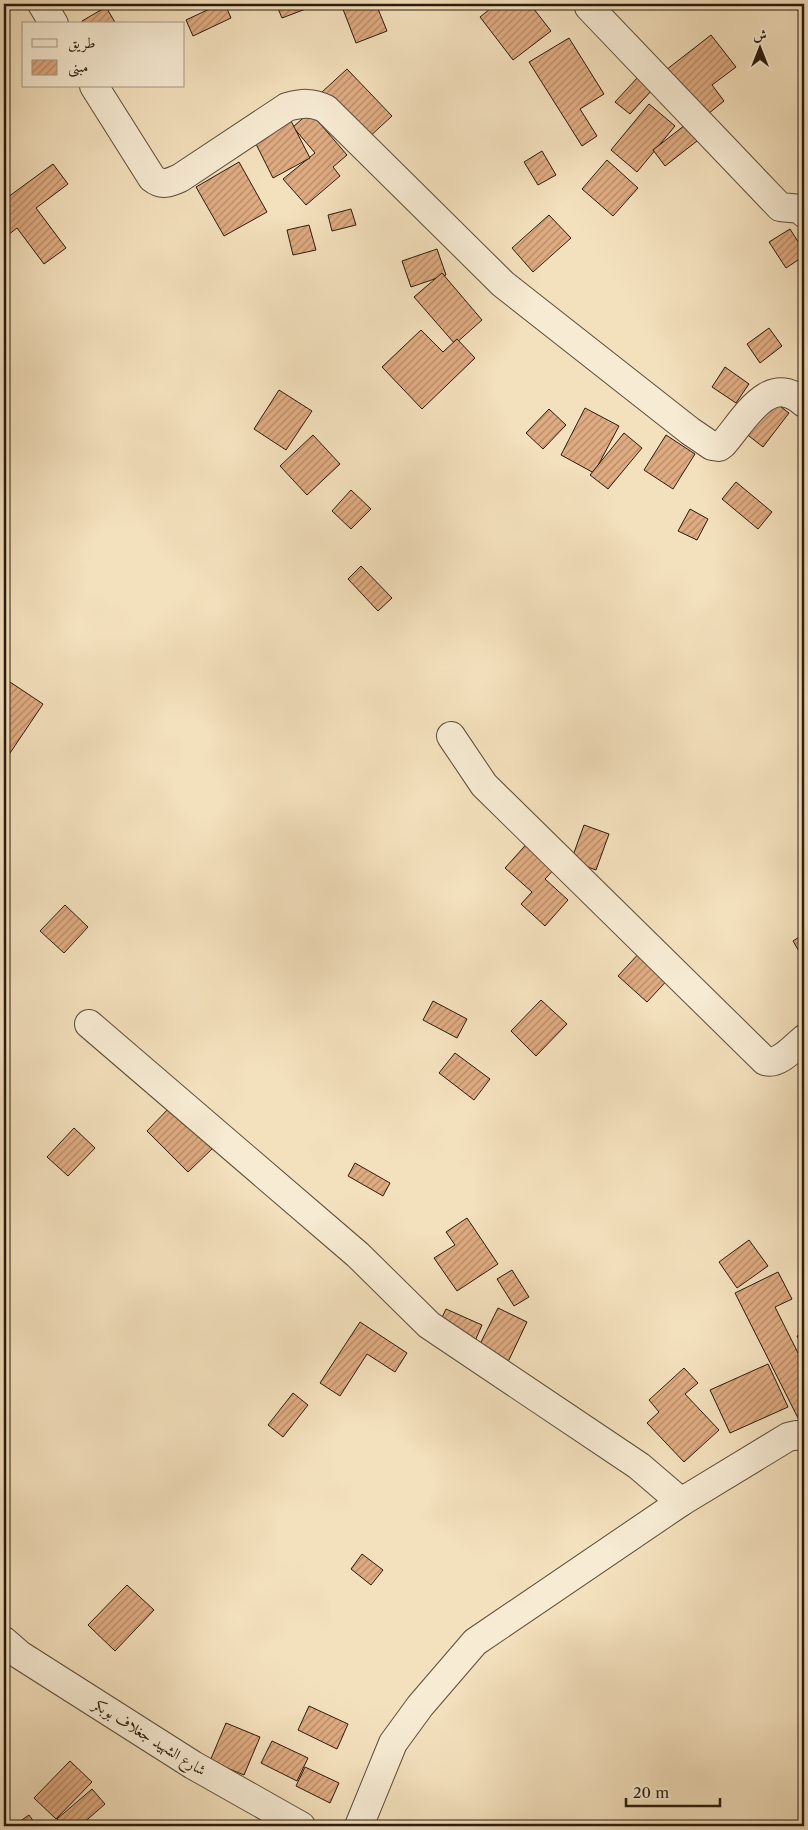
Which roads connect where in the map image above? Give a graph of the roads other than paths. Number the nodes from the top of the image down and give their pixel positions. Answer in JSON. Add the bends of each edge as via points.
{"nodes":[{"id":1,"x":42,"y":4,"type":"edge"},
{"id":2,"x":589,"y":7,"type":"dead end"},
{"id":3,"x":53,"y":22,"type":"edge"},
{"id":4,"x":95,"y":88,"type":"edge"},
{"id":5,"x":804,"y":212,"type":"edge"},
{"id":6,"x":804,"y":403,"type":"edge"},
{"id":7,"x":451,"y":736,"type":"dead end"},
{"id":8,"x":89,"y":1024,"type":"dead end"},
{"id":9,"x":804,"y":1039,"type":"edge"},
{"id":10,"x":804,"y":1437,"type":"edge"},
{"id":11,"x":681,"y":1502,"type":"junction"},
{"id":12,"x":4,"y":1641,"type":"edge"},
{"id":13,"x":300,"y":1826,"type":"edge"},
{"id":14,"x":358,"y":1826,"type":"edge"}],
"edges":[{"from":1,"to":3,"type":"street"},
{"from":2,"to":5,"type":"street","via":[[780,208]]},
{"from":4,"to":6,"type":"street","via":[[158,183],[180,178],[287,107],[316,103],[326,109],[504,284],[712,446],[724,444],[765,396],[775,391],[785,391]]},
{"from":7,"to":9,"type":"street","via":[[484,785],[765,1061],[778,1060]]},
{"from":8,"to":11,"type":"street","via":[[358,1255],[429,1325],[640,1466]]},
{"from":10,"to":11,"type":"street","via":[[788,1437]]},
{"from":11,"to":14,"type":"street","via":[[475,1642],[420,1706],[393,1744]]},
{"from":12,"to":13,"type":"street","name":"شارع الشهيد جغلاف بوبكر","via":[[20,1655],[192,1765]]}]}
